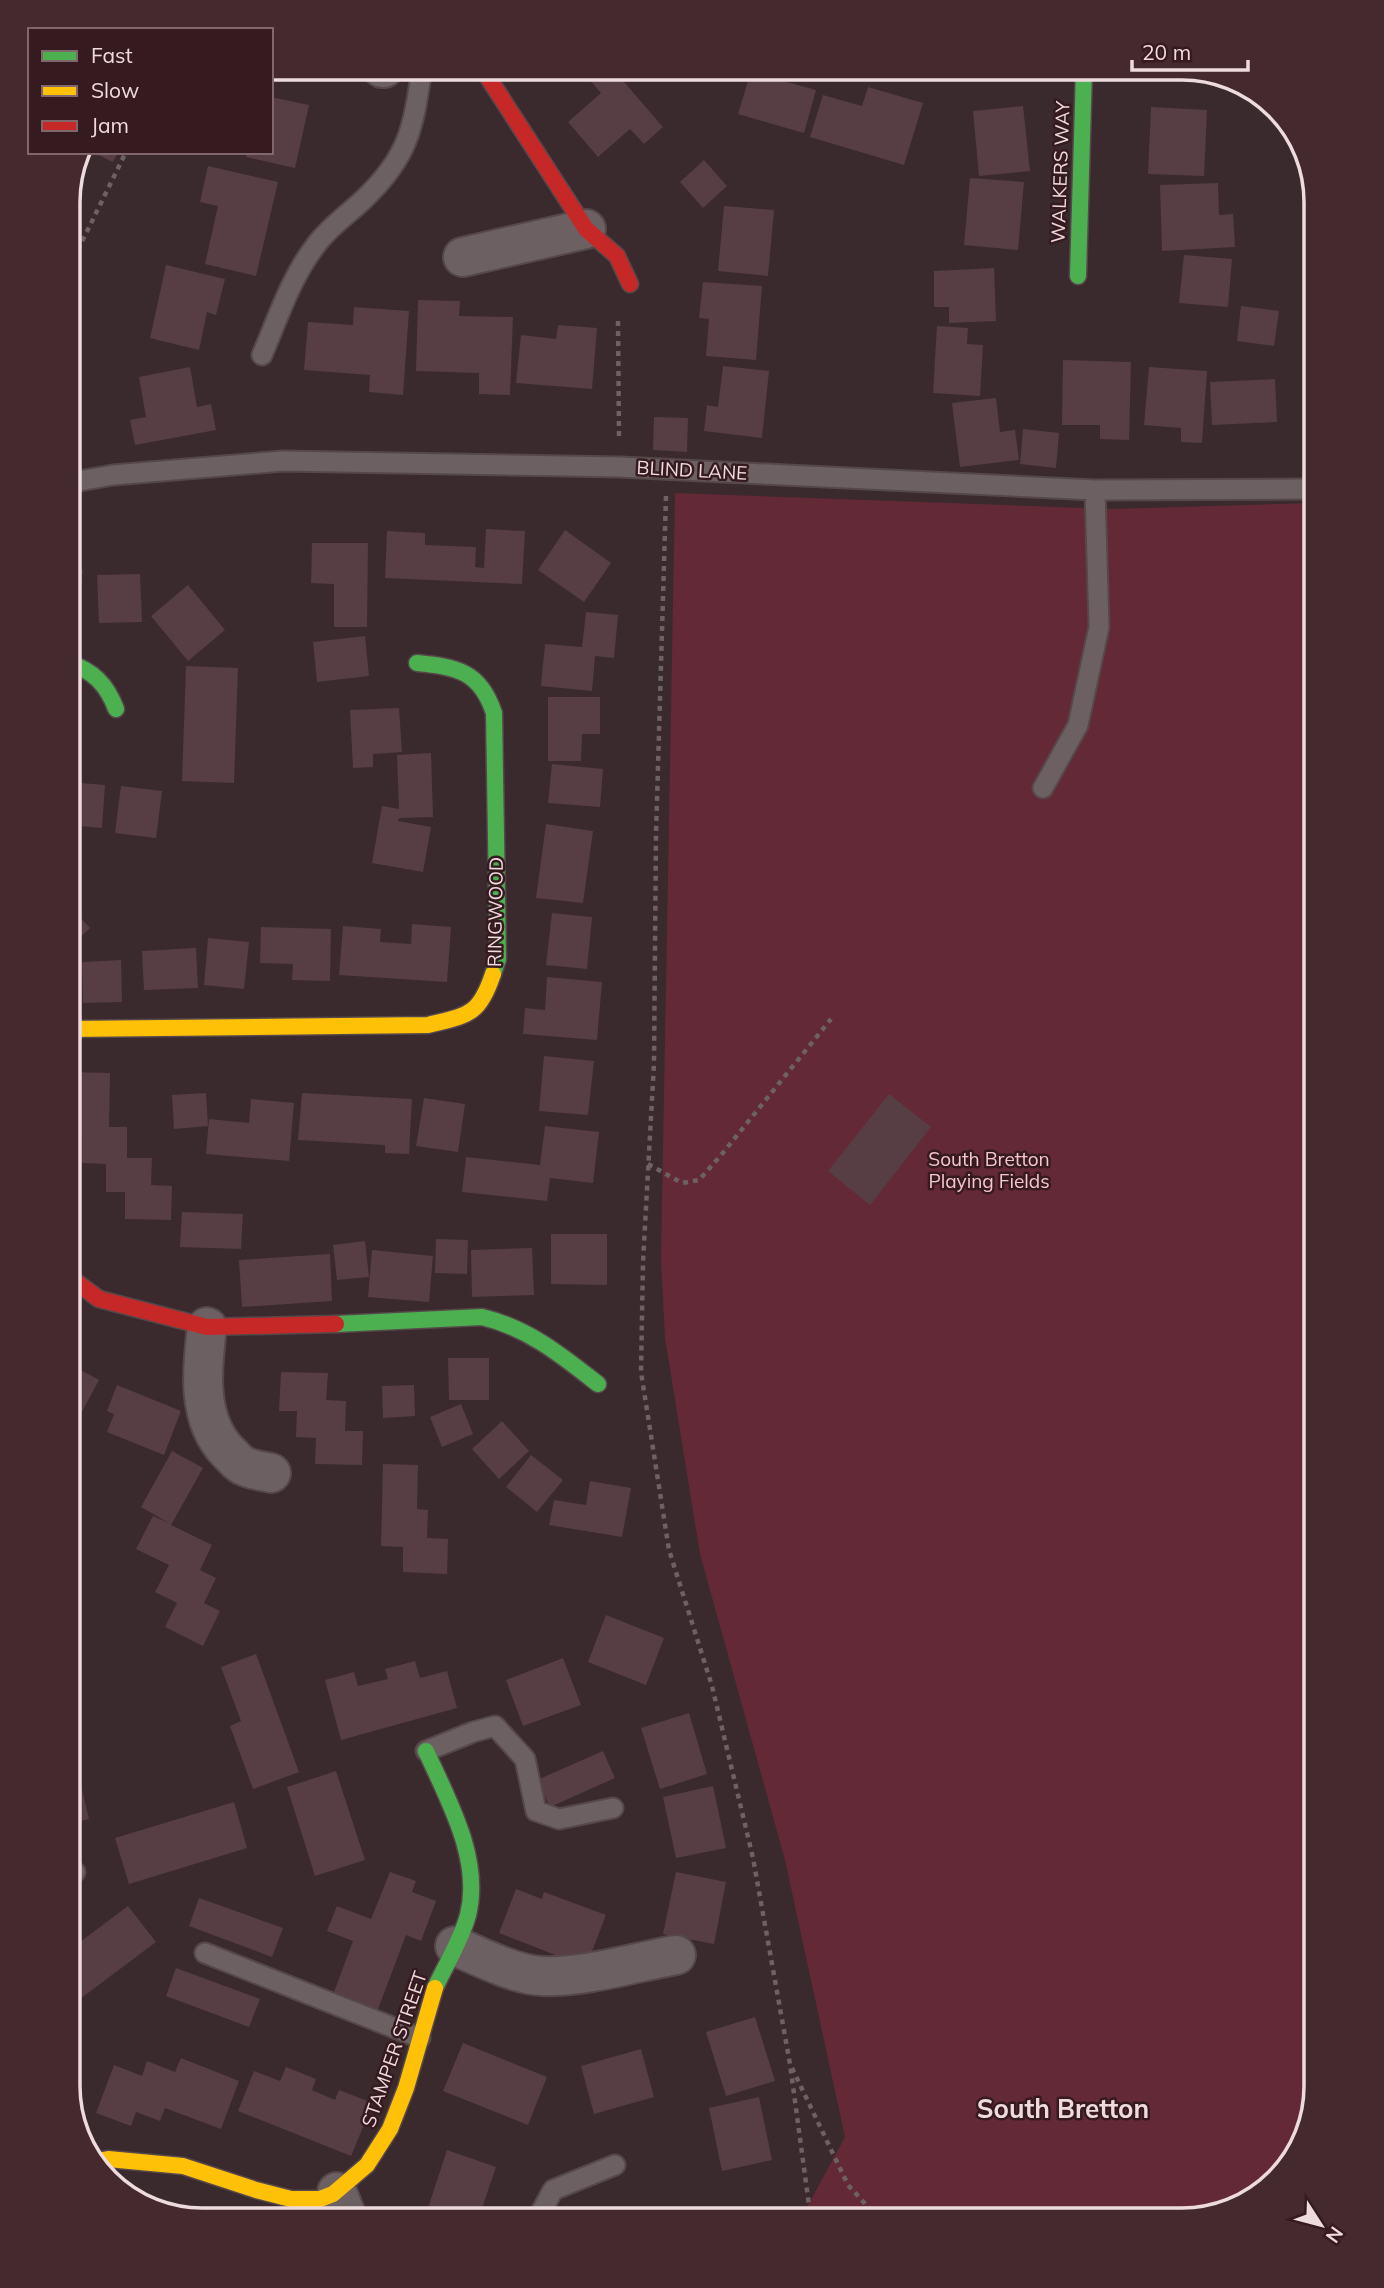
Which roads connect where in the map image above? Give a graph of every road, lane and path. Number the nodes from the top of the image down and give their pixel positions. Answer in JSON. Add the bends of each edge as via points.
{"nodes":[{"id":1,"x":420,"y":80,"type":"edge"},
{"id":2,"x":490,"y":80,"type":"edge"},
{"id":3,"x":1084,"y":81,"type":"edge"},
{"id":4,"x":125,"y":154,"type":"edge"},
{"id":5,"x":586,"y":229,"type":"junction"},
{"id":6,"x":81,"y":242,"type":"edge"},
{"id":7,"x":617,"y":256,"type":"junction"},
{"id":8,"x":463,"y":257,"type":"dead end"},
{"id":9,"x":1078,"y":276,"type":"dead end"},
{"id":10,"x":630,"y":284,"type":"dead end"},
{"id":11,"x":262,"y":355,"type":"dead end"},
{"id":12,"x":620,"y":467,"type":"junction"},
{"id":13,"x":667,"y":469,"type":"junction"},
{"id":14,"x":81,"y":481,"type":"edge"},
{"id":15,"x":1304,"y":489,"type":"edge"},
{"id":16,"x":1095,"y":490,"type":"junction"},
{"id":17,"x":416,"y":663,"type":"dead end"},
{"id":18,"x":81,"y":667,"type":"edge"},
{"id":19,"x":116,"y":709,"type":"dead end"},
{"id":20,"x":1043,"y":788,"type":"dead end"},
{"id":21,"x":831,"y":1019,"type":"dead end"},
{"id":22,"x":81,"y":1029,"type":"edge"},
{"id":23,"x":648,"y":1164,"type":"junction"},
{"id":24,"x":80,"y":1285,"type":"edge"},
{"id":25,"x":207,"y":1326,"type":"junction"},
{"id":26,"x":598,"y":1384,"type":"dead end"},
{"id":27,"x":271,"y":1473,"type":"dead end"},
{"id":28,"x":426,"y":1751,"type":"joint"},
{"id":29,"x":613,"y":1808,"type":"dead end"},
{"id":30,"x":456,"y":1946,"type":"junction"},
{"id":31,"x":205,"y":1953,"type":"dead end"},
{"id":32,"x":676,"y":1955,"type":"dead end"},
{"id":33,"x":420,"y":2038,"type":"junction"},
{"id":34,"x":790,"y":2064,"type":"junction"},
{"id":35,"x":106,"y":2159,"type":"edge"},
{"id":36,"x":615,"y":2165,"type":"dead end"},
{"id":37,"x":343,"y":2206,"type":"edge"},
{"id":38,"x":544,"y":2207,"type":"edge"},
{"id":39,"x":809,"y":2208,"type":"edge"},
{"id":40,"x":869,"y":2208,"type":"edge"}],
"edges":[{"from":1,"to":11,"type":"lane","via":[[415,119],[400,158],[316,243],[292,282]]},
{"from":2,"to":5,"type":"street"},
{"from":3,"to":9,"type":"street","name":"WALKERS WAY"},
{"from":4,"to":6,"type":"path"},
{"from":5,"to":7,"type":"street"},
{"from":5,"to":8,"type":"street"},
{"from":7,"to":10,"type":"street"},
{"from":7,"to":12,"type":"path"},
{"from":12,"to":13,"type":"lane","name":"BLIND LANE"},
{"from":12,"to":14,"type":"lane","name":"BLIND LANE","via":[[283,461]]},
{"from":13,"to":16,"type":"lane","name":"BLIND LANE"},
{"from":13,"to":23,"type":"path"},
{"from":15,"to":16,"type":"lane","name":"BLIND LANE"},
{"from":16,"to":20,"type":"lane","via":[[1099,627],[1077,725]]},
{"from":17,"to":22,"type":"street","name":"RINGWOOD","via":[[454,667],[476,679],[490,697],[494,713],[498,958],[485,998],[466,1015],[428,1025]]},
{"from":18,"to":19,"type":"street","via":[[98,676]]},
{"from":21,"to":23,"type":"path","via":[[699,1180],[682,1183]]},
{"from":23,"to":34,"type":"path","via":[[641,1372],[669,1550],[712,1686],[753,1858]]},
{"from":24,"to":25,"type":"street","via":[[99,1299]]},
{"from":25,"to":26,"type":"street","via":[[503,1320],[536,1336]]},
{"from":25,"to":27,"type":"street","via":[[203,1364],[209,1421],[224,1447],[243,1466]]},
{"from":28,"to":29,"type":"lane","via":[[495,1726],[525,1759],[536,1811],[559,1819]]},
{"from":28,"to":30,"type":"street","name":"STAMPER STREET","via":[[467,1857],[471,1893]]},
{"from":30,"to":32,"type":"street","via":[[540,1976],[570,1975]]},
{"from":30,"to":33,"type":"street","name":"STAMPER STREET","via":[[433,1991]]},
{"from":31,"to":33,"type":"lane"},
{"from":33,"to":37,"type":"street","name":"STAMPER STREET","via":[[389,2134]]},
{"from":34,"to":39,"type":"path"},
{"from":34,"to":40,"type":"path","via":[[848,2185]]},
{"from":35,"to":37,"type":"street","name":"STAMPER STREET","via":[[190,2167],[294,2199]]},
{"from":36,"to":38,"type":"lane","via":[[554,2190]]}]}
